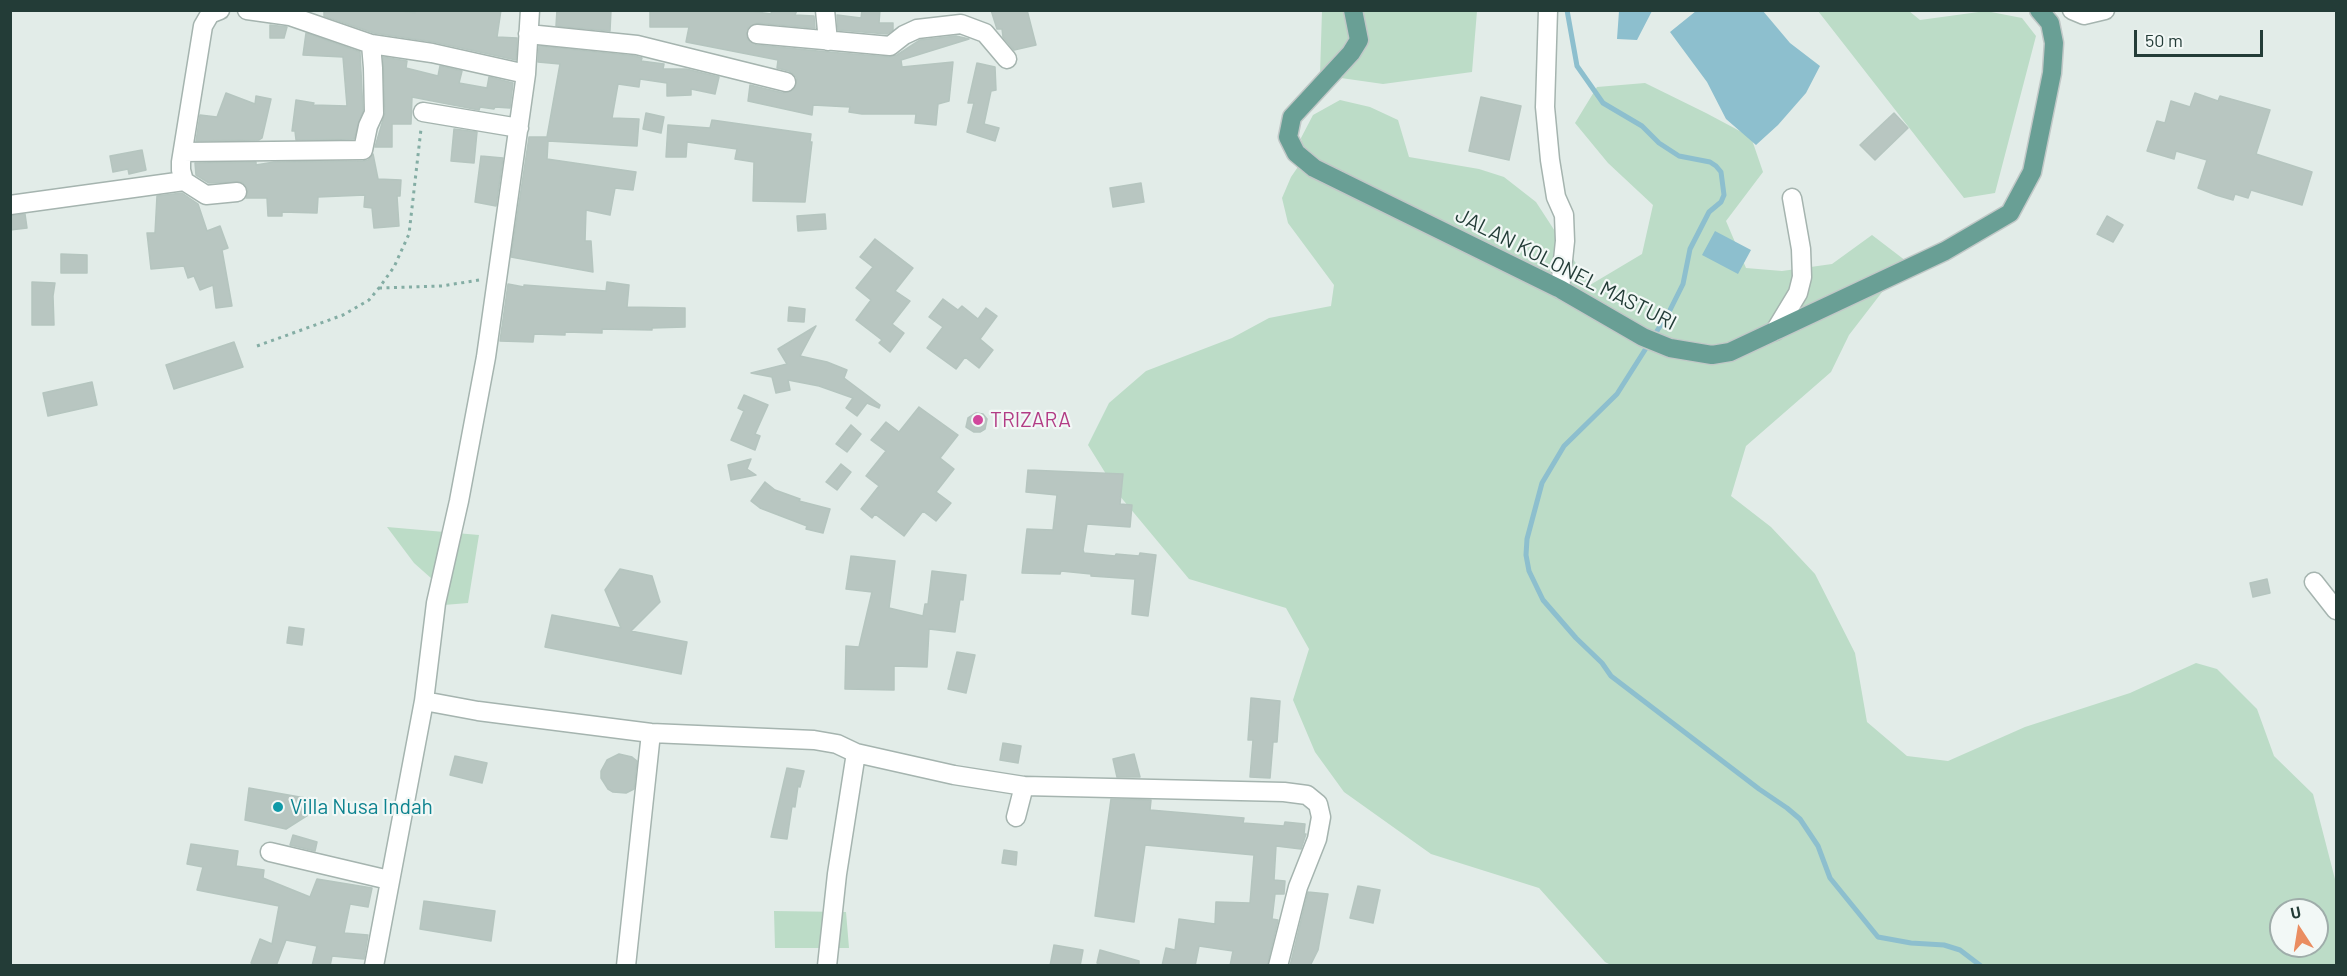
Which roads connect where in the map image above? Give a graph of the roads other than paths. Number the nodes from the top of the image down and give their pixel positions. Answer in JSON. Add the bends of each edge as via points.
{"nodes":[{"id":1,"x":220,"y":10,"type":"edge"},
{"id":2,"x":247,"y":10,"type":"edge"},
{"id":3,"x":530,"y":10,"type":"edge"},
{"id":4,"x":825,"y":10,"type":"edge"},
{"id":5,"x":1353,"y":10,"type":"edge"},
{"id":6,"x":1548,"y":10,"type":"edge"},
{"id":7,"x":2038,"y":10,"type":"edge"},
{"id":8,"x":2072,"y":10,"type":"edge"},
{"id":9,"x":2105,"y":10,"type":"edge"},
{"id":10,"x":528,"y":33,"type":"junction"},
{"id":11,"x":757,"y":34,"type":"dead end"},
{"id":12,"x":828,"y":41,"type":"junction"},
{"id":13,"x":370,"y":44,"type":"junction"},
{"id":14,"x":1007,"y":59,"type":"dead end"},
{"id":15,"x":526,"y":74,"type":"junction"},
{"id":16,"x":786,"y":82,"type":"dead end"},
{"id":17,"x":423,"y":112,"type":"road end"},
{"id":18,"x":519,"y":128,"type":"junction"},
{"id":19,"x":183,"y":152,"type":"junction"},
{"id":20,"x":184,"y":181,"type":"junction"},
{"id":21,"x":237,"y":192,"type":"dead end"},
{"id":22,"x":1792,"y":198,"type":"dead end"},
{"id":23,"x":10,"y":205,"type":"edge"},
{"id":24,"x":1560,"y":289,"type":"junction"},
{"id":25,"x":1775,"y":331,"type":"junction"},
{"id":26,"x":2314,"y":582,"type":"dead end"},
{"id":27,"x":2337,"y":610,"type":"edge"},
{"id":28,"x":424,"y":701,"type":"junction"},
{"id":29,"x":651,"y":733,"type":"junction"},
{"id":30,"x":856,"y":753,"type":"junction"},
{"id":31,"x":1024,"y":786,"type":"junction"},
{"id":32,"x":1016,"y":818,"type":"dead end"},
{"id":33,"x":270,"y":852,"type":"dead end"},
{"id":34,"x":389,"y":880,"type":"junction"},
{"id":35,"x":374,"y":966,"type":"edge"},
{"id":36,"x":626,"y":966,"type":"edge"},
{"id":37,"x":827,"y":966,"type":"edge"},
{"id":38,"x":1278,"y":966,"type":"edge"}],
"edges":[{"from":1,"to":19,"type":"street","via":[[204,22]]},
{"from":2,"to":13,"type":"street","via":[[290,16]]},
{"from":3,"to":10,"type":"street"},
{"from":4,"to":12,"type":"street"},
{"from":5,"to":24,"type":"main road","name":"JALAN KOLONEL MASTURI","via":[[1359,40],[1292,117],[1288,137],[1296,153],[1314,168]]},
{"from":6,"to":24,"type":"street","via":[[1545,107],[1556,197],[1564,215]]},
{"from":7,"to":25,"type":"main road","name":"JALAN KOLONEL MASTURI","via":[[2050,23],[2054,43],[2052,73],[2032,172],[2010,213],[1945,251]]},
{"from":8,"to":9,"type":"street","via":[[2084,15]]},
{"from":10,"to":15,"type":"street"},
{"from":10,"to":16,"type":"street","via":[[636,45]]},
{"from":11,"to":12,"type":"street"},
{"from":12,"to":14,"type":"street","via":[[890,46],[917,29],[961,24],[985,33]]},
{"from":13,"to":15,"type":"street","via":[[432,52]]},
{"from":13,"to":19,"type":"street","via":[[374,113],[363,150]]},
{"from":15,"to":18,"type":"street"},
{"from":17,"to":18,"type":"street"},
{"from":18,"to":28,"type":"street","via":[[484,368],[436,603]]},
{"from":19,"to":20,"type":"street"},
{"from":20,"to":21,"type":"street","via":[[206,195]]},
{"from":20,"to":23,"type":"street"},
{"from":22,"to":25,"type":"street","via":[[1802,277],[1798,293]]},
{"from":24,"to":25,"type":"main road","name":"JALAN KOLONEL MASTURI","via":[[1643,337],[1670,348],[1712,355],[1730,352]]},
{"from":26,"to":27,"type":"street"},
{"from":28,"to":29,"type":"street"},
{"from":28,"to":34,"type":"street"},
{"from":29,"to":30,"type":"street","via":[[814,740]]},
{"from":29,"to":36,"type":"street"},
{"from":30,"to":31,"type":"street"},
{"from":30,"to":37,"type":"street"},
{"from":31,"to":32,"type":"street"},
{"from":31,"to":38,"type":"street","via":[[1307,795],[1318,804],[1322,818],[1298,887]]},
{"from":33,"to":34,"type":"street"},
{"from":34,"to":35,"type":"street"}]}
